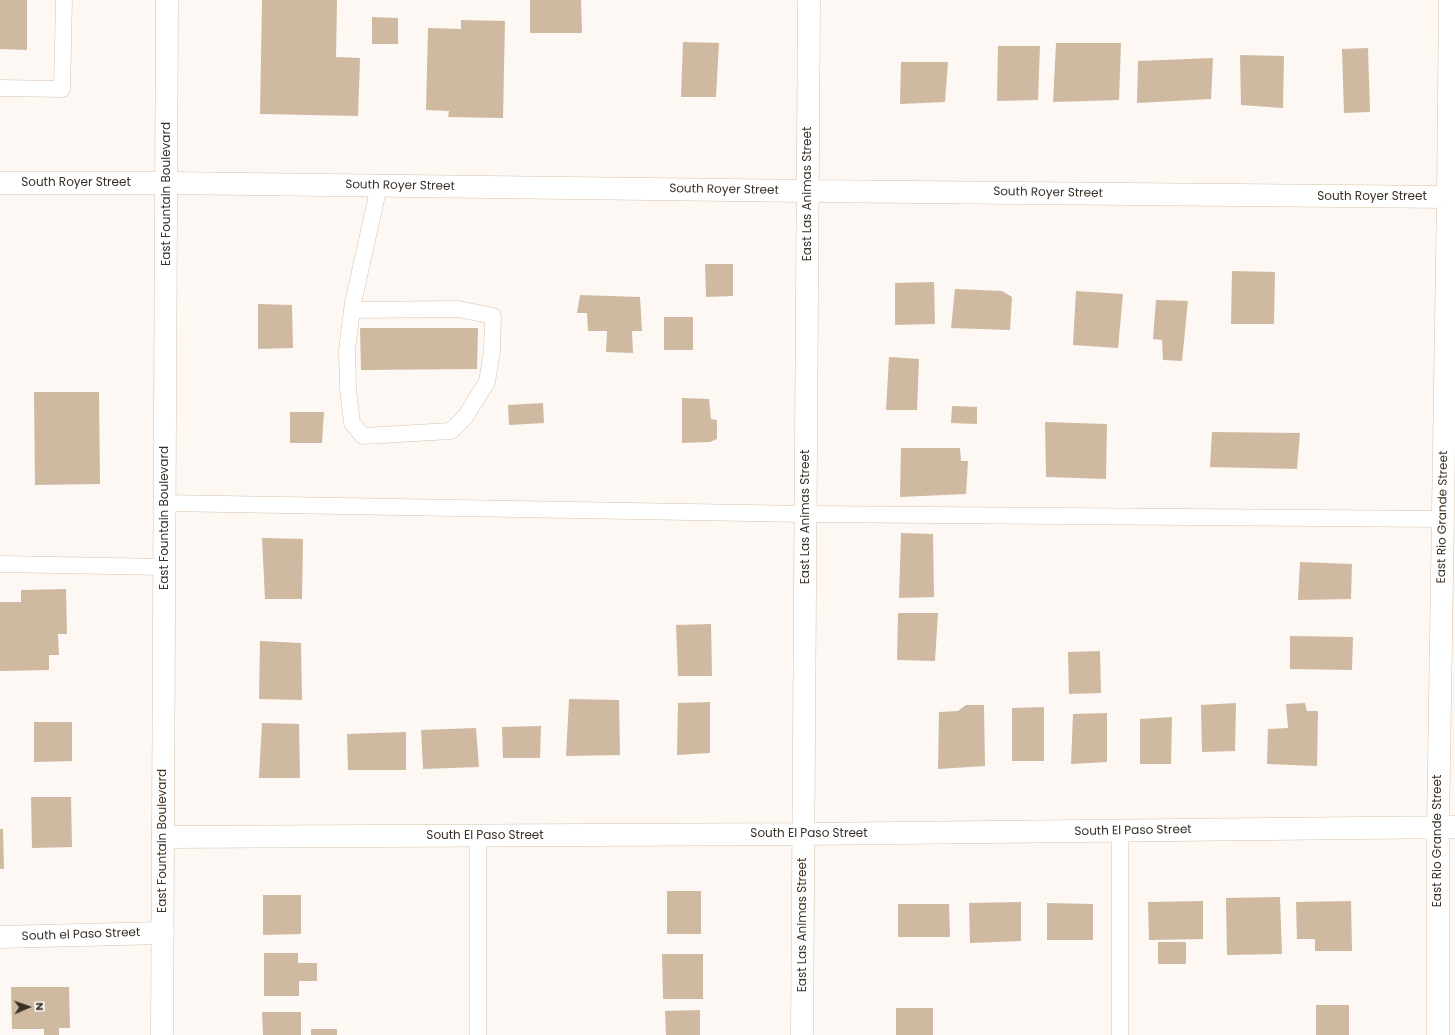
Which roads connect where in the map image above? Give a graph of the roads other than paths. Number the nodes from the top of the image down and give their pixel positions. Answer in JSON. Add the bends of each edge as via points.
{"nodes":[{"id":1,"x":64,"y":0,"type":"edge"},
{"id":2,"x":167,"y":0,"type":"edge"},
{"id":3,"x":809,"y":0,"type":"edge"},
{"id":4,"x":1450,"y":0,"type":"edge"},
{"id":5,"x":0,"y":88,"type":"edge"},
{"id":6,"x":0,"y":183,"type":"edge"},
{"id":7,"x":167,"y":183,"type":"junction"},
{"id":8,"x":379,"y":186,"type":"junction"},
{"id":9,"x":808,"y":191,"type":"junction"},
{"id":10,"x":1448,"y":197,"type":"junction"},
{"id":11,"x":352,"y":310,"type":"junction"},
{"id":12,"x":1449,"y":456,"type":"edge"},
{"id":13,"x":165,"y":503,"type":"junction"},
{"id":14,"x":806,"y":514,"type":"junction"},
{"id":15,"x":1443,"y":519,"type":"junction"},
{"id":16,"x":0,"y":564,"type":"edge"},
{"id":17,"x":165,"y":567,"type":"junction"},
{"id":18,"x":1446,"y":827,"type":"edge"},
{"id":19,"x":1120,"y":831,"type":"junction"},
{"id":20,"x":803,"y":834,"type":"junction"},
{"id":21,"x":478,"y":836,"type":"junction"},
{"id":22,"x":163,"y":838,"type":"junction"},
{"id":23,"x":163,"y":933,"type":"junction"},
{"id":24,"x":0,"y":937,"type":"edge"},
{"id":25,"x":162,"y":1035,"type":"edge"},
{"id":26,"x":478,"y":1035,"type":"edge"},
{"id":27,"x":802,"y":1035,"type":"edge"},
{"id":28,"x":1120,"y":1035,"type":"edge"},
{"id":29,"x":1438,"y":1035,"type":"edge"}],
"edges":[{"from":1,"to":5,"type":"lane","via":[[62,89]]},
{"from":2,"to":7,"type":"street","name":"East Fountain Boulevard"},
{"from":3,"to":9,"type":"street","name":"East Las Animas Street"},
{"from":4,"to":10,"type":"street","name":"East Rio Grande Street"},
{"from":6,"to":7,"type":"street","name":"South Royer Street"},
{"from":7,"to":8,"type":"street","name":"South Royer Street"},
{"from":7,"to":13,"type":"street","name":"East Fountain Boulevard"},
{"from":8,"to":9,"type":"street","name":"South Royer Street"},
{"from":8,"to":11,"type":"lane"},
{"from":9,"to":10,"type":"street","name":"South Royer Street"},
{"from":9,"to":14,"type":"street","name":"East Las Animas Street"},
{"from":10,"to":12,"type":"street","name":"East Rio Grande Street"},
{"from":11,"to":11,"type":"lane","via":[[347,350],[352,423],[363,436],[451,431],[465,417],[487,382],[492,351],[493,316],[458,309]]},
{"from":12,"to":15,"type":"street","name":"East Rio Grande Street"},
{"from":13,"to":14,"type":"lane"},
{"from":13,"to":17,"type":"street","name":"East Fountain Boulevard"},
{"from":14,"to":15,"type":"lane"},
{"from":14,"to":20,"type":"street","name":"East Las Animas Street"},
{"from":15,"to":18,"type":"street","name":"East Rio Grande Street"},
{"from":16,"to":17,"type":"lane"},
{"from":17,"to":22,"type":"street","name":"East Fountain Boulevard"},
{"from":18,"to":19,"type":"street","name":"South El Paso Street"},
{"from":18,"to":29,"type":"street","name":"East Rio Grande Street"},
{"from":19,"to":20,"type":"street","name":"South El Paso Street"},
{"from":19,"to":28,"type":"lane"},
{"from":20,"to":21,"type":"street","name":"South El Paso Street"},
{"from":20,"to":27,"type":"street","name":"East Las Animas Street"},
{"from":21,"to":22,"type":"street","name":"South El Paso Street"},
{"from":21,"to":26,"type":"lane"},
{"from":22,"to":23,"type":"street","name":"East Fountain Boulevard"},
{"from":23,"to":24,"type":"street","name":"South el Paso Street"},
{"from":23,"to":25,"type":"street","name":"East Fountain Boulevard"}]}
